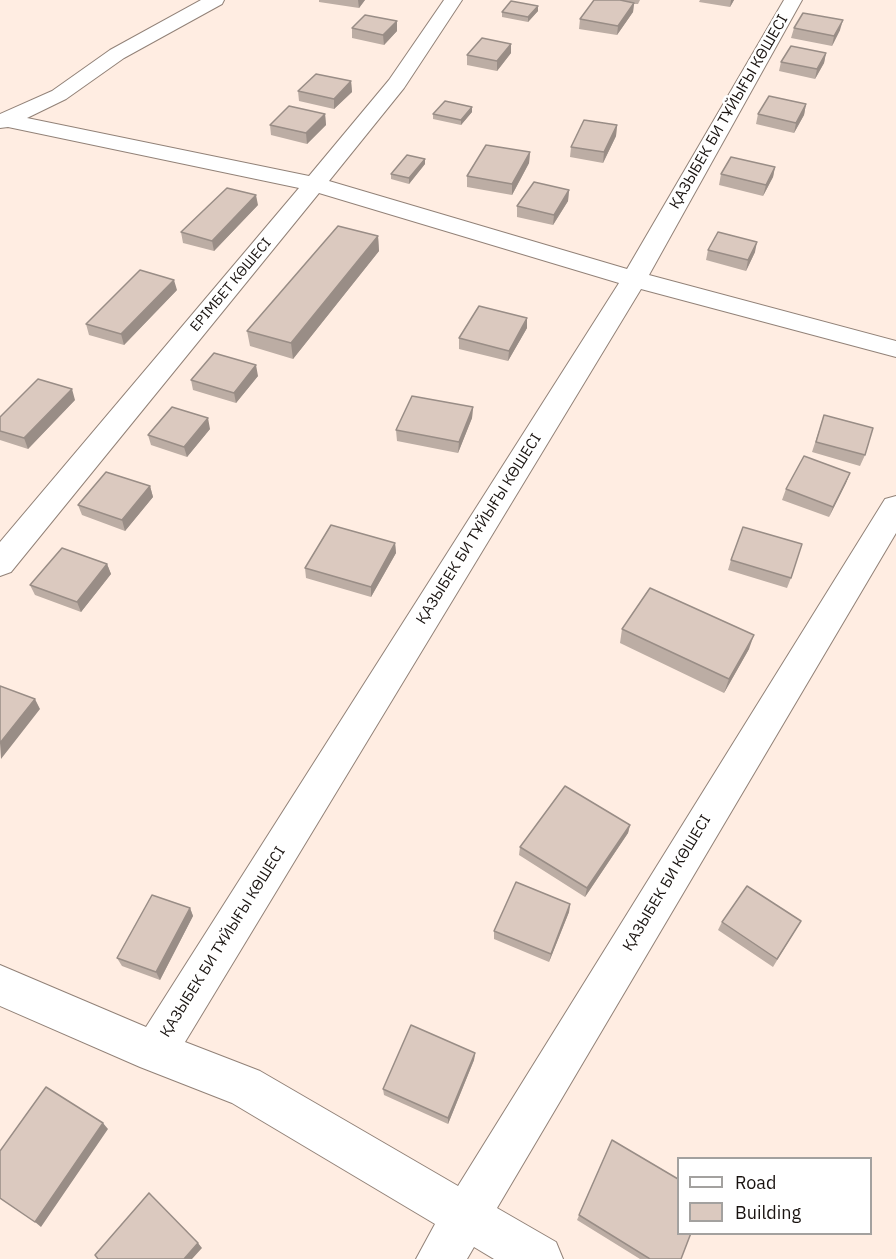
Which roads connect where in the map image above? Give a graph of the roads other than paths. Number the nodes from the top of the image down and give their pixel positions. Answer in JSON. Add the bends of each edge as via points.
{"nodes":[{"id":1,"x":215,"y":0,"type":"edge"},
{"id":2,"x":453,"y":0,"type":"edge"},
{"id":3,"x":793,"y":0,"type":"edge"},
{"id":4,"x":3,"y":121,"type":"edge"},
{"id":5,"x":314,"y":184,"type":"junction"},
{"id":6,"x":634,"y":279,"type":"junction"},
{"id":7,"x":896,"y":349,"type":"edge"},
{"id":8,"x":896,"y":507,"type":"edge"},
{"id":9,"x":0,"y":564,"type":"edge"},
{"id":10,"x":0,"y":985,"type":"edge"},
{"id":11,"x":155,"y":1052,"type":"junction"},
{"id":12,"x":466,"y":1214,"type":"junction"},
{"id":13,"x":440,"y":1259,"type":"edge"},
{"id":14,"x":539,"y":1259,"type":"edge"}],
"edges":[{"from":1,"to":4,"type":"street","via":[[117,54],[59,95]]},
{"from":2,"to":5,"type":"street","name":"ЕРІМБЕТ КӨШЕСІ","via":[[397,84]]},
{"from":3,"to":6,"type":"street","name":"ҚАЗЫБЕК БИ ТҰЙЫҒЫ КӨШЕСІ"},
{"from":4,"to":5,"type":"street"},
{"from":5,"to":6,"type":"street"},
{"from":5,"to":9,"type":"street","name":"ЕРІМБЕТ КӨШЕСІ"},
{"from":6,"to":7,"type":"street"},
{"from":6,"to":11,"type":"street","name":"ҚАЗЫБЕК БИ ТҰЙЫҒЫ КӨШЕСІ"},
{"from":8,"to":12,"type":"street","name":"ҚАЗЫБЕК БИ КӨШЕСІ"},
{"from":10,"to":11,"type":"street"},
{"from":11,"to":12,"type":"street","via":[[245,1086]]},
{"from":12,"to":13,"type":"street","name":"ҚАЗЫБЕК БИ КӨШЕСІ"},
{"from":12,"to":14,"type":"street"}]}
